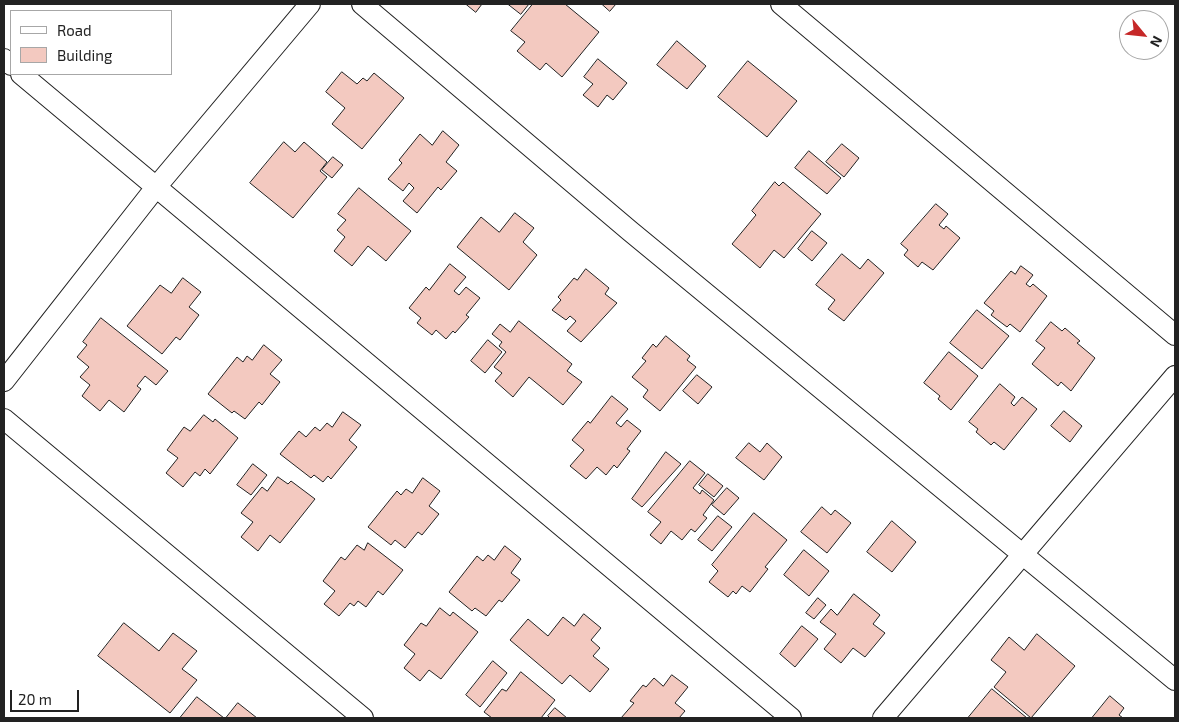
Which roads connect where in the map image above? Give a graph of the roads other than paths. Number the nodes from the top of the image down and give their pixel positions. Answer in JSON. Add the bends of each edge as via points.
{"nodes":[{"id":1,"x":310,"y":4,"type":"edge"},
{"id":2,"x":362,"y":4,"type":"edge"},
{"id":3,"x":781,"y":4,"type":"edge"},
{"id":4,"x":22,"y":75,"type":"edge"},
{"id":5,"x":156,"y":186,"type":"junction"},
{"id":6,"x":1175,"y":335,"type":"edge"},
{"id":7,"x":1175,"y":376,"type":"edge"},
{"id":8,"x":4,"y":381,"type":"edge"},
{"id":9,"x":4,"y":419,"type":"edge"},
{"id":10,"x":1022,"y":554,"type":"junction"},
{"id":11,"x":1175,"y":680,"type":"edge"},
{"id":12,"x":362,"y":718,"type":"edge"},
{"id":13,"x":791,"y":718,"type":"edge"},
{"id":14,"x":883,"y":718,"type":"edge"}],
"edges":[{"from":1,"to":5,"type":"street"},
{"from":2,"to":10,"type":"street","via":[[630,231]]},
{"from":3,"to":6,"type":"street"},
{"from":4,"to":5,"type":"street"},
{"from":5,"to":8,"type":"street"},
{"from":5,"to":13,"type":"street"},
{"from":7,"to":10,"type":"street"},
{"from":9,"to":12,"type":"street"},
{"from":10,"to":11,"type":"street"},
{"from":10,"to":14,"type":"street"}]}
